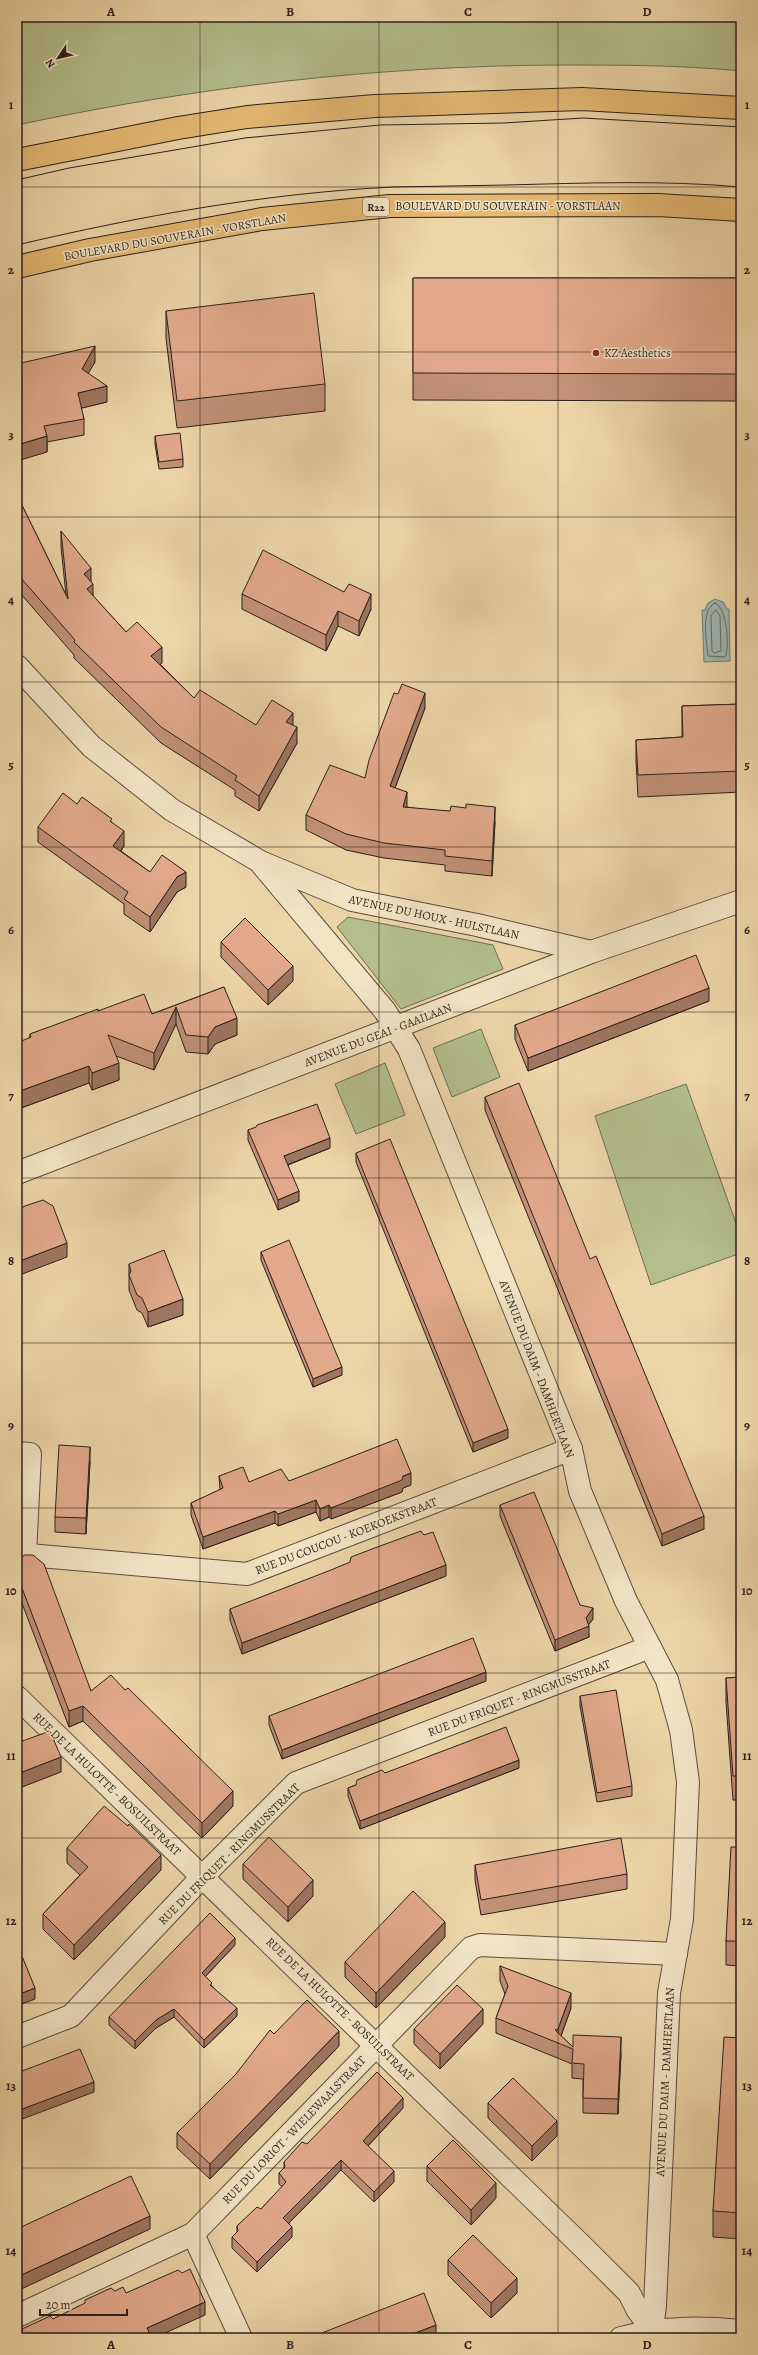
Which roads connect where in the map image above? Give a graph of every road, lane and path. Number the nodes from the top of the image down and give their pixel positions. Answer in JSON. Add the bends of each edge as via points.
{"nodes":[{"id":1,"x":741,"y":108,"type":"edge"},
{"id":2,"x":17,"y":160,"type":"edge"},
{"id":3,"x":741,"y":210,"type":"edge"},
{"id":4,"x":17,"y":267,"type":"edge"},
{"id":5,"x":17,"y":666,"type":"edge"},
{"id":6,"x":259,"y":861,"type":"junction"},
{"id":7,"x":741,"y":901,"type":"edge"},
{"id":8,"x":591,"y":952,"type":"junction"},
{"id":9,"x":396,"y":1028,"type":"junction"},
{"id":10,"x":17,"y":1173,"type":"edge"},
{"id":11,"x":571,"y":1449,"type":"junction"},
{"id":12,"x":17,"y":1454,"type":"edge"},
{"id":13,"x":21,"y":1554,"type":"edge"},
{"id":14,"x":650,"y":1647,"type":"junction"},
{"id":15,"x":17,"y":1697,"type":"edge"},
{"id":16,"x":202,"y":1877,"type":"junction"},
{"id":17,"x":676,"y":1954,"type":"junction"},
{"id":18,"x":17,"y":2037,"type":"edge"},
{"id":19,"x":377,"y":2045,"type":"junction"},
{"id":20,"x":193,"y":2234,"type":"junction"},
{"id":21,"x":17,"y":2316,"type":"edge"},
{"id":22,"x":652,"y":2330,"type":"junction"},
{"id":23,"x":741,"y":2331,"type":"edge"},
{"id":24,"x":241,"y":2338,"type":"edge"},
{"id":25,"x":621,"y":2338,"type":"edge"}],
"edges":[{"from":1,"to":2,"type":"main road","via":[[582,99],[375,106],[239,118]]},
{"from":3,"to":4,"type":"main road","name":"BOULEVARD DU SOUVERAIN - VORSTLAAN","number":"R22","via":[[658,205],[390,206],[262,219],[90,250]]},
{"from":5,"to":6,"type":"street","name":"AVENUE DU HOUX - HULSTLAAN","via":[[91,746],[172,810]]},
{"from":6,"to":8,"type":"street","name":"AVENUE DU HOUX - HULSTLAAN","via":[[352,900],[477,925]]},
{"from":6,"to":9,"type":"street","name":"AVENUE DU HOUX - HULSTLAAN","via":[[385,1011]]},
{"from":7,"to":8,"type":"street","name":"AVENUE DU GEAI - GAAILAAN"},
{"from":8,"to":9,"type":"street","name":"AVENUE DU GEAI - GAAILAAN"},
{"from":9,"to":10,"type":"street","name":"AVENUE DU GEAI - GAAILAAN"},
{"from":9,"to":11,"type":"street","name":"AVENUE DU DAIM - DAMHERTLAAN","via":[[409,1049]]},
{"from":11,"to":13,"type":"street","name":"RUE DU COUCOU - KOEKOEKSTRAAT","via":[[247,1574]]},
{"from":11,"to":14,"type":"street","name":"AVENUE DU DAIM - DAMHERTLAAN","via":[[580,1491],[626,1601]]},
{"from":12,"to":13,"type":"street","via":[[30,1454]]},
{"from":14,"to":16,"type":"street","name":"RUE DU FRIQUET - RINGMUSSTRAAT","via":[[296,1783]]},
{"from":14,"to":17,"type":"street","name":"AVENUE DU DAIM - DAMHERTLAAN","via":[[667,1680],[681,1730],[688,1782],[682,1919]]},
{"from":15,"to":16,"type":"street","name":"RUE DE LA HULOTTE - BOSUILSTRAAT"},
{"from":16,"to":18,"type":"street","name":"RUE DU FRIQUET - RINGMUSSTRAAT","via":[[71,2016]]},
{"from":16,"to":19,"type":"street","name":"RUE DE LA HULOTTE - BOSUILSTRAAT"},
{"from":17,"to":19,"type":"street","name":"RUE DU LORIOT - WIELEWAALSTRAAT","via":[[480,1945],[471,1948]]},
{"from":17,"to":22,"type":"street","name":"AVENUE DU DAIM - DAMHERTLAAN","via":[[669,1993]]},
{"from":19,"to":20,"type":"street","name":"RUE DU LORIOT - WIELEWAALSTRAAT"},
{"from":19,"to":22,"type":"street","name":"RUE DE LA HULOTTE - BOSUILSTRAAT","via":[[629,2293]]},
{"from":20,"to":21,"type":"street","name":"RUE DU LORIOT - WIELEWAALSTRAAT"},
{"from":20,"to":24,"type":"street"},
{"from":22,"to":23,"type":"street","via":[[707,2328]]},
{"from":22,"to":25,"type":"street"}]}
